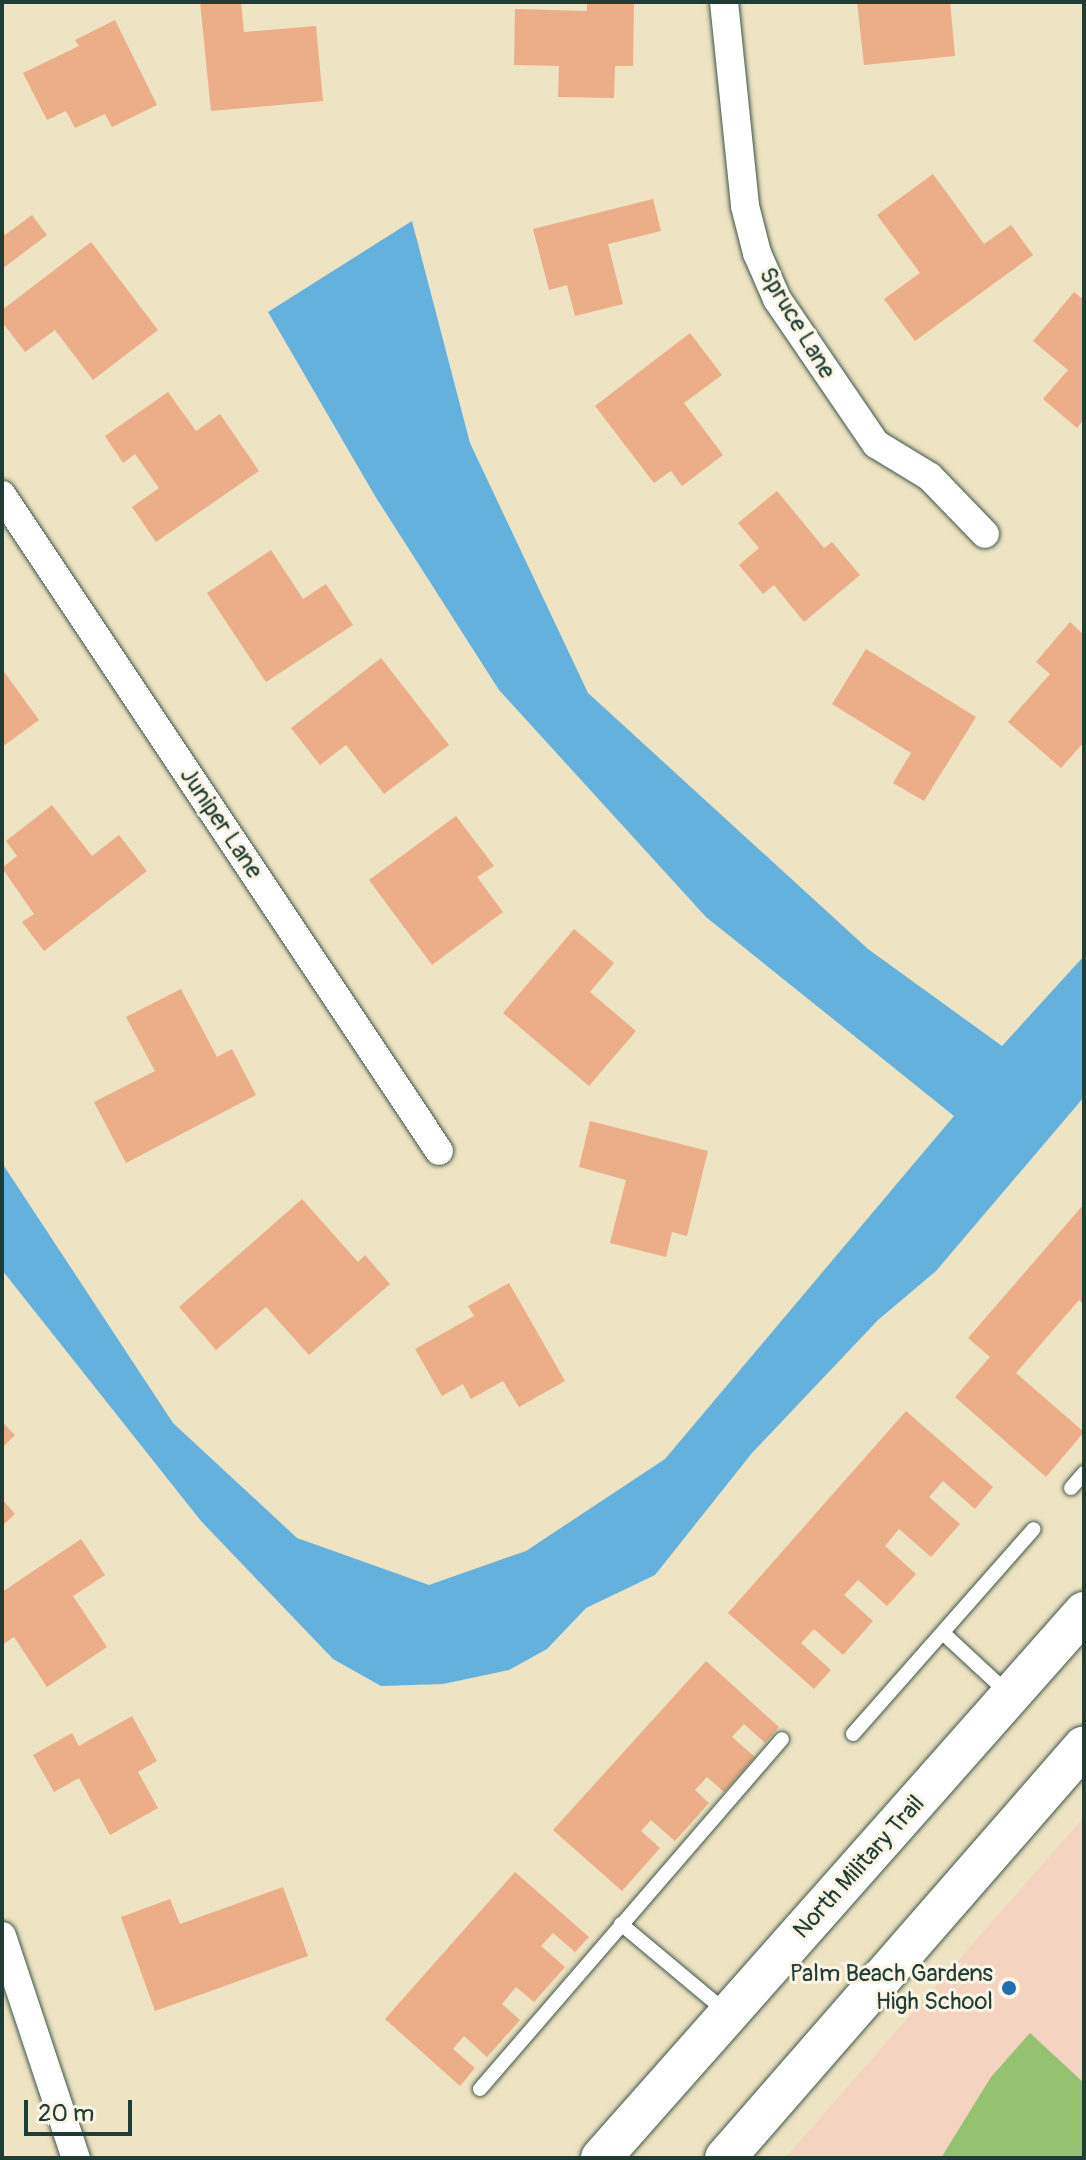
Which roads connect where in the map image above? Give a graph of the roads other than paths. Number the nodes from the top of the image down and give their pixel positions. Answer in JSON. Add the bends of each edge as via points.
{"nodes":[{"id":1,"x":724,"y":2,"type":"edge"},
{"id":2,"x":2,"y":495,"type":"edge"},
{"id":3,"x":985,"y":534,"type":"dead end"},
{"id":4,"x":439,"y":1151,"type":"dead end"},
{"id":5,"x":1084,"y":1473,"type":"edge"},
{"id":6,"x":1071,"y":1488,"type":"dead end"},
{"id":7,"x":1034,"y":1529,"type":"dead end"},
{"id":8,"x":1084,"y":1612,"type":"edge"},
{"id":9,"x":943,"y":1633,"type":"junction"},
{"id":10,"x":1011,"y":1695,"type":"junction"},
{"id":11,"x":853,"y":1734,"type":"dead end"},
{"id":12,"x":782,"y":1739,"type":"dead end"},
{"id":13,"x":1084,"y":1746,"type":"edge"},
{"id":14,"x":621,"y":1924,"type":"junction"},
{"id":15,"x":2,"y":1936,"type":"edge"},
{"id":16,"x":728,"y":2014,"type":"junction"},
{"id":17,"x":480,"y":2089,"type":"dead end"},
{"id":18,"x":76,"y":2158,"type":"edge"},
{"id":19,"x":601,"y":2158,"type":"edge"},
{"id":20,"x":725,"y":2158,"type":"edge"}],
"edges":[{"from":1,"to":3,"type":"street","name":"Spruce Lane","via":[[745,206],[777,299],[876,444],[930,477]]},
{"from":2,"to":4,"type":"street","name":"Juniper Lane"},
{"from":5,"to":6,"type":"lane"},
{"from":7,"to":9,"type":"lane"},
{"from":8,"to":10,"type":"main road","name":"North Military Trail"},
{"from":9,"to":10,"type":"lane"},
{"from":9,"to":11,"type":"lane"},
{"from":10,"to":16,"type":"main road","name":"North Military Trail"},
{"from":12,"to":14,"type":"lane"},
{"from":13,"to":20,"type":"main road"},
{"from":14,"to":16,"type":"lane"},
{"from":14,"to":17,"type":"lane"},
{"from":15,"to":18,"type":"street"},
{"from":16,"to":19,"type":"main road","name":"North Military Trail"}]}
